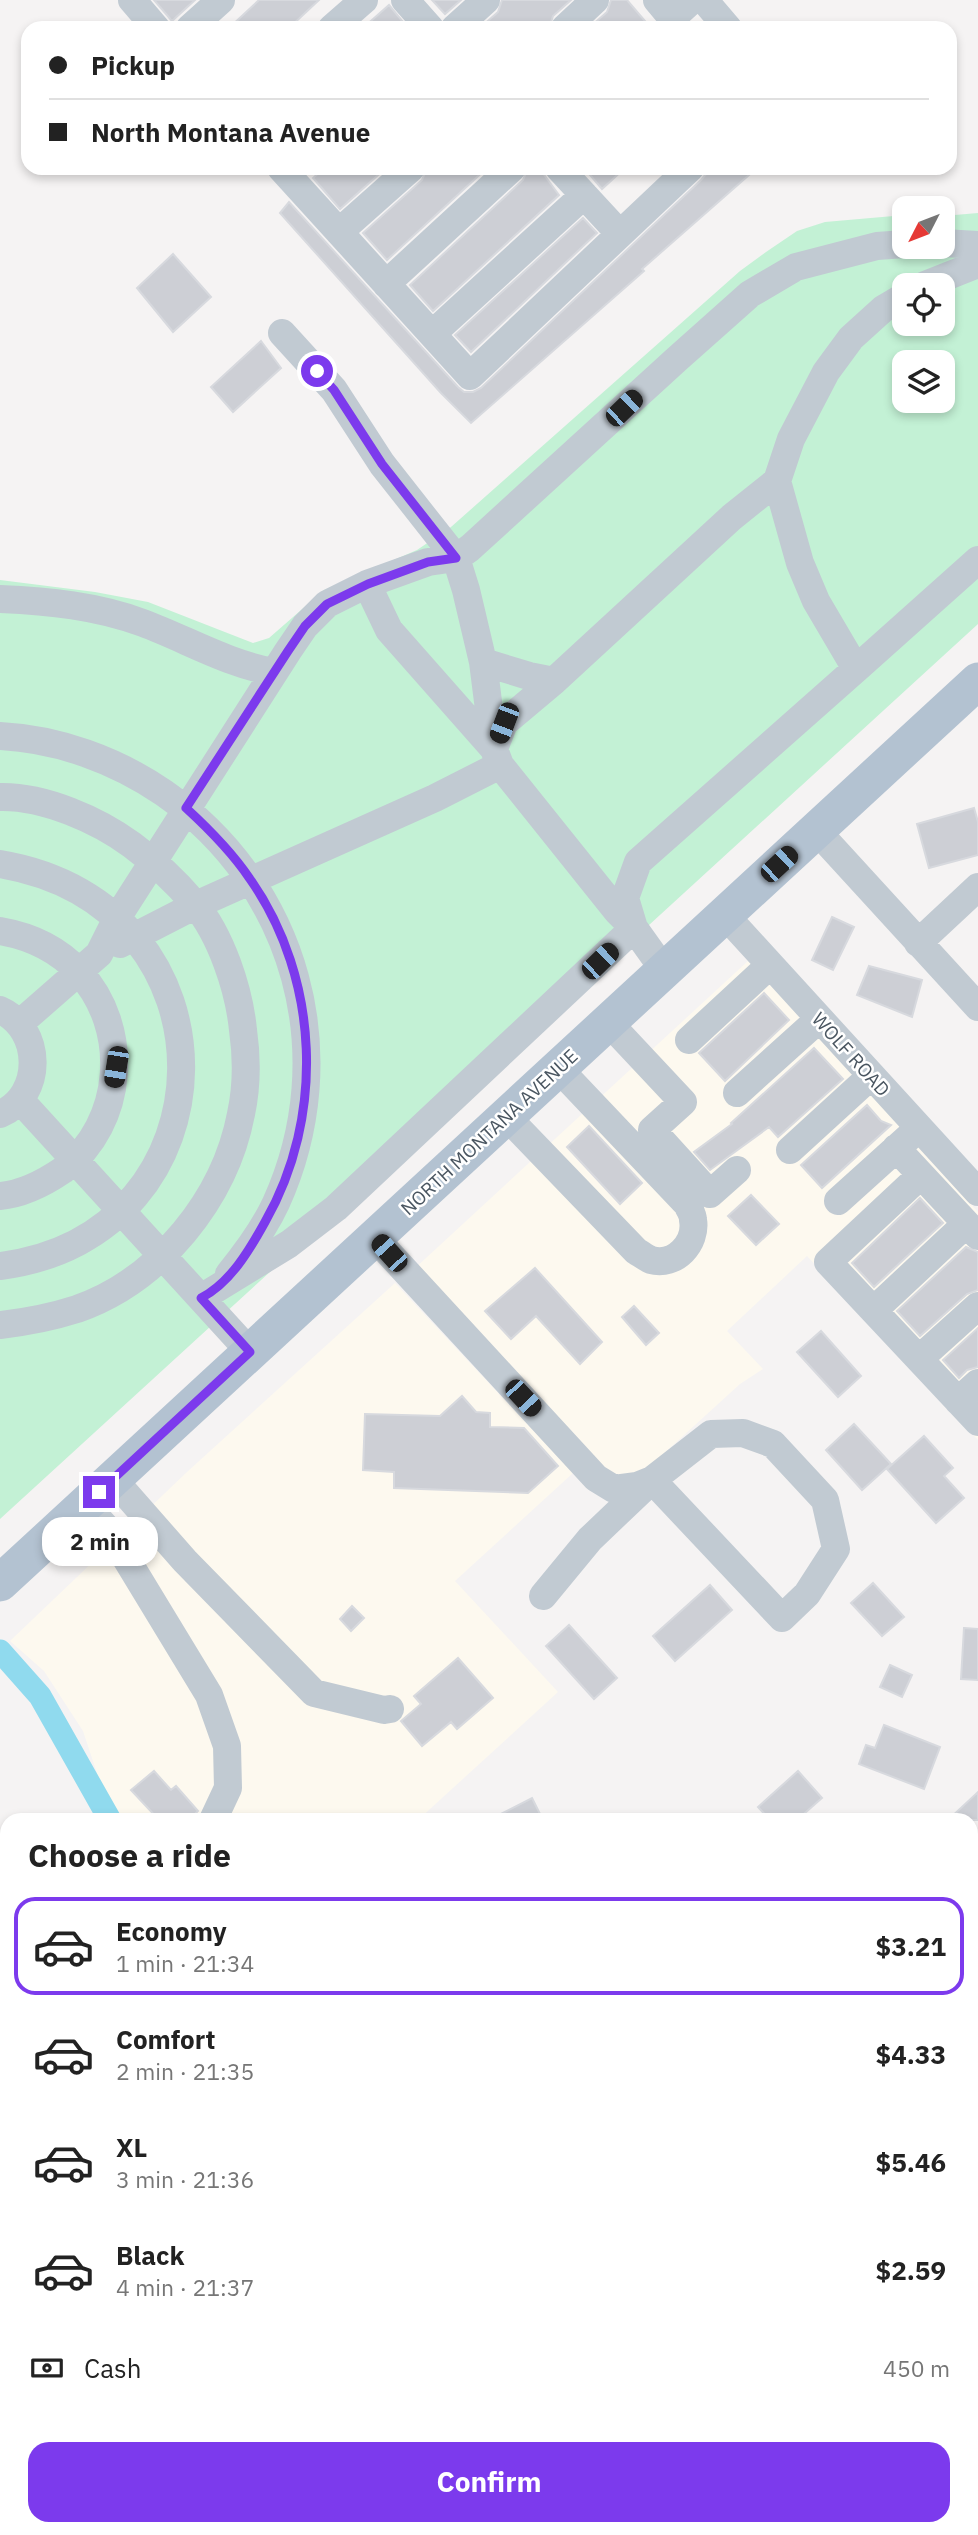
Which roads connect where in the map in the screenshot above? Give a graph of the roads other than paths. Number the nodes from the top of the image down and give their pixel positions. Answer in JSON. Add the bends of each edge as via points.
{"nodes":[{"id":1,"x":132,"y":0,"type":"edge"},
{"id":2,"x":221,"y":0,"type":"edge"},
{"id":3,"x":364,"y":0,"type":"edge"},
{"id":4,"x":405,"y":0,"type":"edge"},
{"id":5,"x":486,"y":0,"type":"edge"},
{"id":6,"x":595,"y":0,"type":"edge"},
{"id":7,"x":704,"y":0,"type":"edge"},
{"id":8,"x":150,"y":21,"type":"edge"},
{"id":9,"x":198,"y":21,"type":"edge"},
{"id":10,"x":340,"y":21,"type":"edge"},
{"id":11,"x":424,"y":21,"type":"edge"},
{"id":12,"x":463,"y":21,"type":"edge"},
{"id":13,"x":572,"y":21,"type":"edge"},
{"id":14,"x":723,"y":21,"type":"edge"},
{"id":15,"x":293,"y":175,"type":"edge"},
{"id":16,"x":403,"y":175,"type":"edge"},
{"id":17,"x":504,"y":175,"type":"edge"},
{"id":18,"x":565,"y":175,"type":"edge"},
{"id":19,"x":683,"y":175,"type":"edge"},
{"id":20,"x":584,"y":195,"type":"junction"},
{"id":21,"x":338,"y":232,"type":"junction"},
{"id":22,"x":620,"y":234,"type":"junction"},
{"id":23,"x":956,"y":244,"type":"edge"},
{"id":24,"x":892,"y":245,"type":"edge"},
{"id":25,"x":978,"y":245,"type":"edge"},
{"id":26,"x":978,"y":264,"type":"edge"},
{"id":27,"x":955,"y":273,"type":"edge"},
{"id":28,"x":386,"y":284,"type":"junction"},
{"id":29,"x":892,"y":304,"type":"edge"},
{"id":30,"x":282,"y":333,"type":"dead end"},
{"id":31,"x":432,"y":334,"type":"junction"},
{"id":32,"x":777,"y":481,"type":"junction"},
{"id":33,"x":456,"y":558,"type":"junction"},
{"id":34,"x":978,"y":560,"type":"edge"},
{"id":35,"x":368,"y":584,"type":"junction"},
{"id":36,"x":0,"y":599,"type":"edge"},
{"id":37,"x":483,"y":662,"type":"junction"},
{"id":38,"x":856,"y":669,"type":"junction"},
{"id":39,"x":274,"y":672,"type":"junction"},
{"id":40,"x":554,"y":681,"type":"junction"},
{"id":41,"x":978,"y":681,"type":"edge"},
{"id":42,"x":0,"y":736,"type":"edge"},
{"id":43,"x":497,"y":757,"type":"junction"},
{"id":44,"x":0,"y":797,"type":"edge"},
{"id":45,"x":186,"y":808,"type":"junction"},
{"id":46,"x":816,"y":830,"type":"junction"},
{"id":47,"x":153,"y":861,"type":"junction"},
{"id":48,"x":0,"y":864,"type":"edge"},
{"id":49,"x":251,"y":880,"type":"junction"},
{"id":50,"x":978,"y":887,"type":"edge"},
{"id":51,"x":196,"y":905,"type":"junction"},
{"id":52,"x":724,"y":914,"type":"junction"},
{"id":53,"x":126,"y":927,"type":"junction"},
{"id":54,"x":634,"y":928,"type":"junction"},
{"id":55,"x":0,"y":931,"type":"edge"},
{"id":56,"x":918,"y":943,"type":"junction"},
{"id":57,"x":88,"y":962,"type":"junction"},
{"id":58,"x":770,"y":965,"type":"junction"},
{"id":59,"x":664,"y":970,"type":"junction"},
{"id":60,"x":978,"y":1007,"type":"edge"},
{"id":61,"x":9,"y":1017,"type":"edge"},
{"id":62,"x":819,"y":1018,"type":"junction"},
{"id":63,"x":608,"y":1022,"type":"junction"},
{"id":64,"x":689,"y":1040,"type":"dead end"},
{"id":65,"x":558,"y":1068,"type":"junction"},
{"id":66,"x":871,"y":1076,"type":"junction"},
{"id":67,"x":737,"y":1093,"type":"dead end"},
{"id":68,"x":10,"y":1107,"type":"edge"},
{"id":69,"x":506,"y":1116,"type":"junction"},
{"id":70,"x":919,"y":1128,"type":"junction"},
{"id":71,"x":896,"y":1148,"type":"junction"},
{"id":72,"x":790,"y":1150,"type":"dead end"},
{"id":73,"x":75,"y":1161,"type":"junction"},
{"id":74,"x":737,"y":1170,"type":"dead end"},
{"id":75,"x":921,"y":1175,"type":"junction"},
{"id":76,"x":978,"y":1192,"type":"edge"},
{"id":77,"x":0,"y":1196,"type":"edge"},
{"id":78,"x":838,"y":1201,"type":"dead end"},
{"id":79,"x":120,"y":1210,"type":"junction"},
{"id":80,"x":972,"y":1230,"type":"edge"},
{"id":81,"x":374,"y":1237,"type":"junction"},
{"id":82,"x":162,"y":1256,"type":"junction"},
{"id":83,"x":0,"y":1266,"type":"edge"},
{"id":84,"x":211,"y":1291,"type":"junction"},
{"id":85,"x":978,"y":1306,"type":"edge"},
{"id":86,"x":874,"y":1310,"type":"junction"},
{"id":87,"x":0,"y":1325,"type":"edge"},
{"id":88,"x":250,"y":1352,"type":"junction"},
{"id":89,"x":919,"y":1359,"type":"junction"},
{"id":90,"x":968,"y":1392,"type":"edge"},
{"id":91,"x":978,"y":1422,"type":"edge"},
{"id":92,"x":113,"y":1479,"type":"junction"},
{"id":93,"x":652,"y":1480,"type":"junction"},
{"id":94,"x":85,"y":1504,"type":"junction"},
{"id":95,"x":0,"y":1583,"type":"edge"},
{"id":96,"x":543,"y":1596,"type":"dead end"},
{"id":97,"x":390,"y":1709,"type":"dead end"},
{"id":98,"x":216,"y":1813,"type":"edge"}],
"edges":[{"from":1,"to":8,"type":"street"},
{"from":2,"to":9,"type":"street"},
{"from":3,"to":10,"type":"street"},
{"from":4,"to":11,"type":"street"},
{"from":5,"to":12,"type":"street"},
{"from":6,"to":13,"type":"street"},
{"from":7,"to":14,"type":"street"},
{"from":15,"to":21,"type":"street"},
{"from":16,"to":21,"type":"street"},
{"from":17,"to":28,"type":"street"},
{"from":18,"to":20,"type":"street"},
{"from":19,"to":22,"type":"street"},
{"from":20,"to":22,"type":"street"},
{"from":20,"to":31,"type":"street"},
{"from":21,"to":28,"type":"street"},
{"from":22,"to":31,"type":"street","via":[[470,376]]},
{"from":23,"to":25,"type":"street"},
{"from":24,"to":33,"type":"street","via":[[796,267],[750,294]]},
{"from":26,"to":27,"type":"street"},
{"from":28,"to":31,"type":"street"},
{"from":29,"to":32,"type":"street","via":[[851,338],[826,372],[791,439]]},
{"from":30,"to":33,"type":"street","via":[[334,390],[382,464]]},
{"from":32,"to":38,"type":"street","via":[[800,563],[816,601]]},
{"from":32,"to":40,"type":"street"},
{"from":33,"to":35,"type":"street","via":[[428,562]]},
{"from":33,"to":37,"type":"street"},
{"from":34,"to":38,"type":"street"},
{"from":35,"to":39,"type":"street","via":[[327,604],[305,626]]},
{"from":35,"to":43,"type":"street","via":[[389,630]]},
{"from":36,"to":39,"type":"street","via":[[107,611]]},
{"from":37,"to":40,"type":"street"},
{"from":37,"to":43,"type":"street"},
{"from":38,"to":54,"type":"street","via":[[638,862],[625,898]]},
{"from":39,"to":45,"type":"street"},
{"from":40,"to":43,"type":"street","via":[[504,723]]},
{"from":41,"to":46,"type":"main road","name":"NORTH MONTANA AVENUE"},
{"from":42,"to":45,"type":"street","via":[[62,746],[106,761]]},
{"from":43,"to":49,"type":"street","via":[[435,798]]},
{"from":43,"to":54,"type":"street"},
{"from":44,"to":47,"type":"street","via":[[59,807],[110,829]]},
{"from":45,"to":47,"type":"street"},
{"from":45,"to":49,"type":"street"},
{"from":46,"to":52,"type":"main road","name":"NORTH MONTANA AVENUE"},
{"from":46,"to":56,"type":"street"},
{"from":47,"to":51,"type":"street"},
{"from":47,"to":53,"type":"street"},
{"from":48,"to":53,"type":"street","via":[[53,877],[79,889]]},
{"from":49,"to":51,"type":"street"},
{"from":49,"to":84,"type":"street","via":[[276,922],[301,1003],[307,1064],[304,1112],[275,1205],[251,1247]]},
{"from":50,"to":56,"type":"street"},
{"from":51,"to":53,"type":"street"},
{"from":51,"to":82,"type":"street","via":[[223,953],[240,1005],[247,1060],[242,1114],[225,1167],[198,1215]]},
{"from":52,"to":58,"type":"street","name":"WOLF ROAD"},
{"from":52,"to":59,"type":"main road","name":"NORTH MONTANA AVENUE"},
{"from":53,"to":57,"type":"street"},
{"from":53,"to":79,"type":"street","via":[[167,990],[182,1065],[168,1139],[144,1184]]},
{"from":54,"to":59,"type":"street"},
{"from":54,"to":84,"type":"street","via":[[336,1208],[289,1244]]},
{"from":55,"to":57,"type":"street","via":[[21,934]]},
{"from":56,"to":60,"type":"street"},
{"from":57,"to":61,"type":"street"},
{"from":57,"to":73,"type":"street","via":[[111,1032],[116,1067],[110,1101],[96,1133]]},
{"from":58,"to":62,"type":"street","name":"WOLF ROAD"},
{"from":58,"to":64,"type":"street"},
{"from":59,"to":63,"type":"main road","name":"NORTH MONTANA AVENUE"},
{"from":61,"to":68,"type":"street","via":[[28,1038],[33,1061],[29,1086]]},
{"from":62,"to":66,"type":"street","name":"WOLF ROAD"},
{"from":62,"to":67,"type":"street"},
{"from":63,"to":65,"type":"main road","name":"NORTH MONTANA AVENUE"},
{"from":63,"to":74,"type":"street","via":[[691,1094],[652,1130],[710,1194]]},
{"from":65,"to":69,"type":"main road","name":"NORTH MONTANA AVENUE"},
{"from":65,"to":69,"type":"street","via":[[687,1204],[694,1222],[688,1245],[679,1255],[667,1261],[652,1260],[636,1251]]},
{"from":66,"to":70,"type":"street","name":"WOLF ROAD"},
{"from":66,"to":72,"type":"street"},
{"from":68,"to":73,"type":"street"},
{"from":69,"to":81,"type":"main road","name":"NORTH MONTANA AVENUE"},
{"from":70,"to":71,"type":"street"},
{"from":70,"to":76,"type":"street","name":"WOLF ROAD"},
{"from":71,"to":75,"type":"street"},
{"from":71,"to":78,"type":"street"},
{"from":73,"to":77,"type":"street","via":[[46,1182]]},
{"from":73,"to":79,"type":"street"},
{"from":75,"to":80,"type":"street"},
{"from":75,"to":86,"type":"street","via":[[828,1262]]},
{"from":79,"to":82,"type":"street"},
{"from":79,"to":83,"type":"street","via":[[66,1248]]},
{"from":80,"to":86,"type":"street"},
{"from":81,"to":88,"type":"main road","name":"NORTH MONTANA AVENUE"},
{"from":81,"to":93,"type":"street","via":[[596,1478],[614,1489]]},
{"from":82,"to":84,"type":"street"},
{"from":82,"to":87,"type":"street","via":[[123,1286],[80,1308],[33,1322]]},
{"from":84,"to":88,"type":"street"},
{"from":85,"to":89,"type":"street"},
{"from":86,"to":89,"type":"street"},
{"from":88,"to":92,"type":"main road","name":"NORTH MONTANA AVENUE"},
{"from":89,"to":90,"type":"street"},
{"from":90,"to":91,"type":"street"},
{"from":92,"to":94,"type":"main road","name":"NORTH MONTANA AVENUE"},
{"from":92,"to":97,"type":"street","via":[[185,1561],[314,1693]]},
{"from":93,"to":93,"type":"street","via":[[711,1434],[753,1436],[773,1444],[825,1500],[836,1549],[807,1594],[782,1618]]},
{"from":93,"to":96,"type":"street","via":[[590,1539]]},
{"from":94,"to":95,"type":"main road","name":"NORTH MONTANA AVENUE"},
{"from":94,"to":98,"type":"street","via":[[110,1532],[209,1695],[227,1745],[228,1788]]}]}
